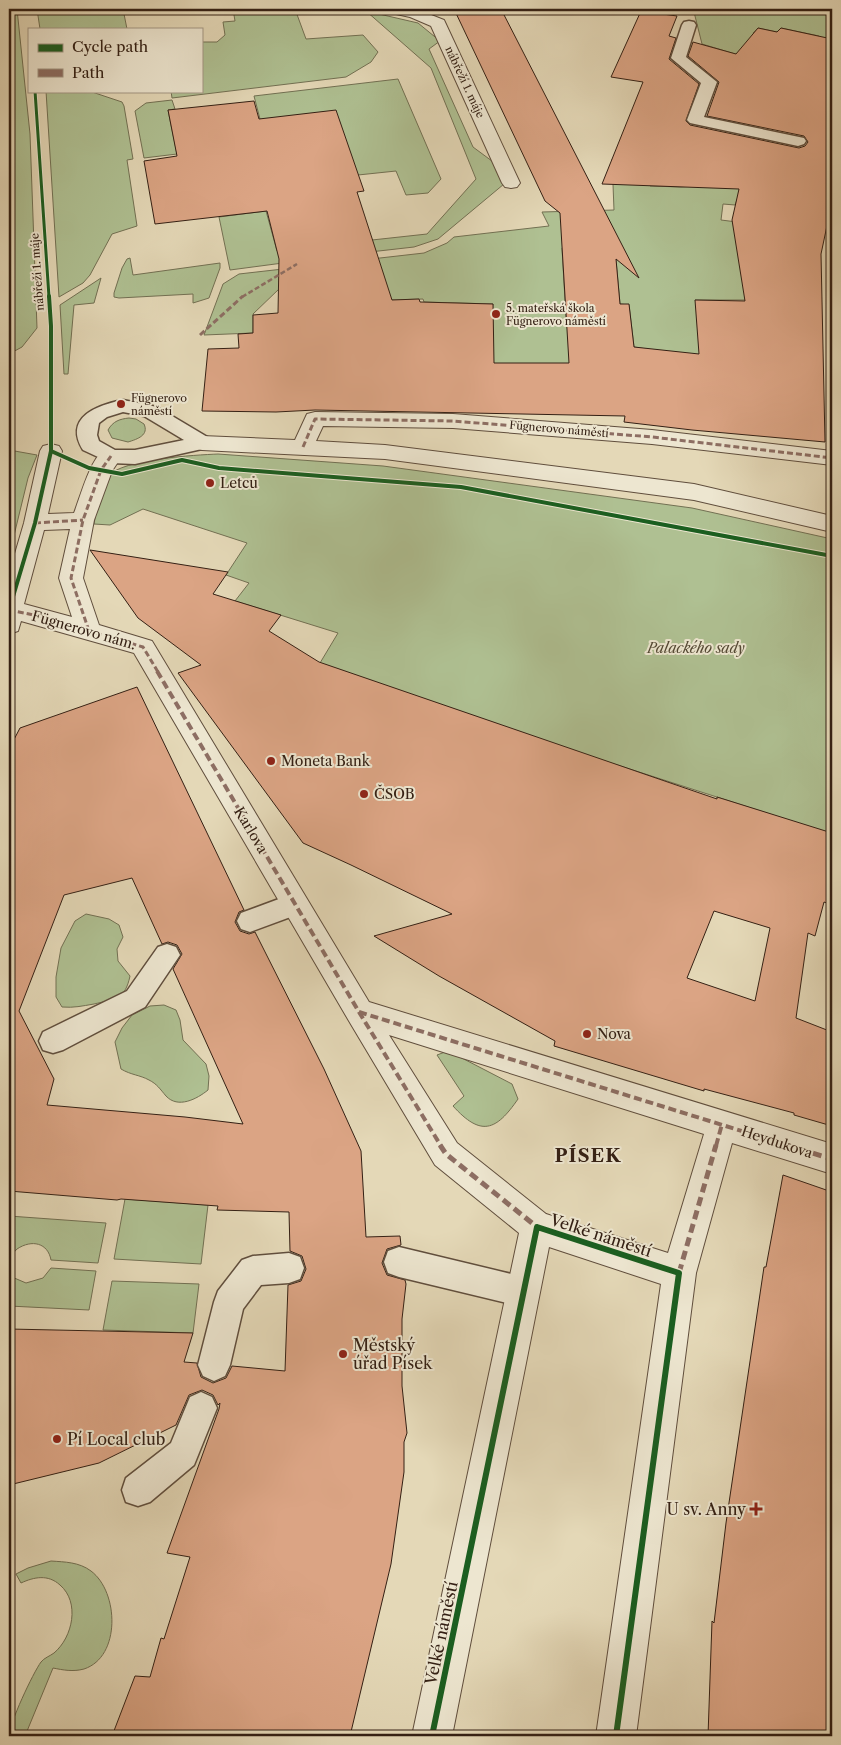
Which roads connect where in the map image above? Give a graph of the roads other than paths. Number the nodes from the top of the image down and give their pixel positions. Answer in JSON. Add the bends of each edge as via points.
{"nodes":[{"id":1,"x":393,"y":9,"type":"edge"},
{"id":2,"x":689,"y":25,"type":"dead end"},
{"id":3,"x":798,"y":141,"type":"dead end"},
{"id":4,"x":512,"y":183,"type":"dead end"},
{"id":5,"x":202,"y":443,"type":"junction"},
{"id":6,"x":303,"y":448,"type":"junction"},
{"id":7,"x":51,"y":451,"type":"dead end"},
{"id":8,"x":111,"y":456,"type":"junction"},
{"id":9,"x":832,"y":458,"type":"edge"},
{"id":10,"x":83,"y":520,"type":"junction"},
{"id":11,"x":35,"y":523,"type":"junction"},
{"id":12,"x":832,"y":524,"type":"edge"},
{"id":13,"x":9,"y":615,"type":"edge"},
{"id":14,"x":89,"y":631,"type":"junction"},
{"id":15,"x":143,"y":647,"type":"joint"},
{"id":16,"x":295,"y":904,"type":"junction"},
{"id":17,"x":250,"y":921,"type":"dead end"},
{"id":18,"x":167,"y":955,"type":"dead end"},
{"id":19,"x":359,"y":1012,"type":"junction"},
{"id":20,"x":53,"y":1040,"type":"dead end"},
{"id":21,"x":722,"y":1124,"type":"junction"},
{"id":22,"x":832,"y":1159,"type":"edge"},
{"id":23,"x":537,"y":1227,"type":"junction"},
{"id":24,"x":399,"y":1262,"type":"dead end"},
{"id":25,"x":289,"y":1268,"type":"dead end"},
{"id":26,"x":679,"y":1273,"type":"junction"},
{"id":27,"x":524,"y":1292,"type":"junction"},
{"id":28,"x":214,"y":1365,"type":"dead end"},
{"id":29,"x":201,"y":1408,"type":"dead end"},
{"id":30,"x":138,"y":1490,"type":"dead end"},
{"id":31,"x":432,"y":1736,"type":"edge"},
{"id":32,"x":616,"y":1736,"type":"edge"}],
"edges":[{"from":1,"to":4,"type":"street","name":"nábřeží 1. máje","via":[[438,22]]},
{"from":2,"to":3,"type":"lane","via":[[678,58],[709,82],[695,120]]},
{"from":5,"to":6,"type":"street"},
{"from":5,"to":8,"type":"lane","via":[[135,457]]},
{"from":5,"to":8,"type":"lane","via":[[150,410],[123,406],[100,411],[88,425],[86,435],[90,445]]},
{"from":6,"to":9,"type":"street","name":"Fügnerovo náměstí","via":[[315,419],[453,421],[652,437]]},
{"from":6,"to":12,"type":"street","via":[[385,452],[694,492]]},
{"from":7,"to":11,"type":"street","name":"Fügnerovo nám."},
{"from":8,"to":10,"type":"street","via":[[101,470]]},
{"from":10,"to":11,"type":"street"},
{"from":10,"to":14,"type":"street","via":[[71,578]]},
{"from":11,"to":13,"type":"street","name":"Fügnerovo nám."},
{"from":13,"to":14,"type":"street","name":"Fügnerovo nám.","via":[[39,616]]},
{"from":14,"to":15,"type":"street","name":"Fügnerovo nám."},
{"from":15,"to":16,"type":"street","name":"Karlova"},
{"from":16,"to":17,"type":"lane"},
{"from":16,"to":19,"type":"street","name":"Karlova"},
{"from":18,"to":20,"type":"lane","via":[[136,999]]},
{"from":19,"to":21,"type":"street"},
{"from":19,"to":23,"type":"street","name":"Velké náměstí","via":[[446,1154]]},
{"from":21,"to":22,"type":"street","name":"Heydukova"},
{"from":21,"to":26,"type":"street"},
{"from":23,"to":26,"type":"street","name":"Velké náměstí"},
{"from":23,"to":27,"type":"street","name":"Velké náměstí"},
{"from":24,"to":27,"type":"lane"},
{"from":25,"to":28,"type":"lane","via":[[253,1271],[229,1302]]},
{"from":26,"to":32,"type":"street"},
{"from":27,"to":31,"type":"street","name":"Velké náměstí"},
{"from":29,"to":30,"type":"lane","via":[[183,1454]]}]}
